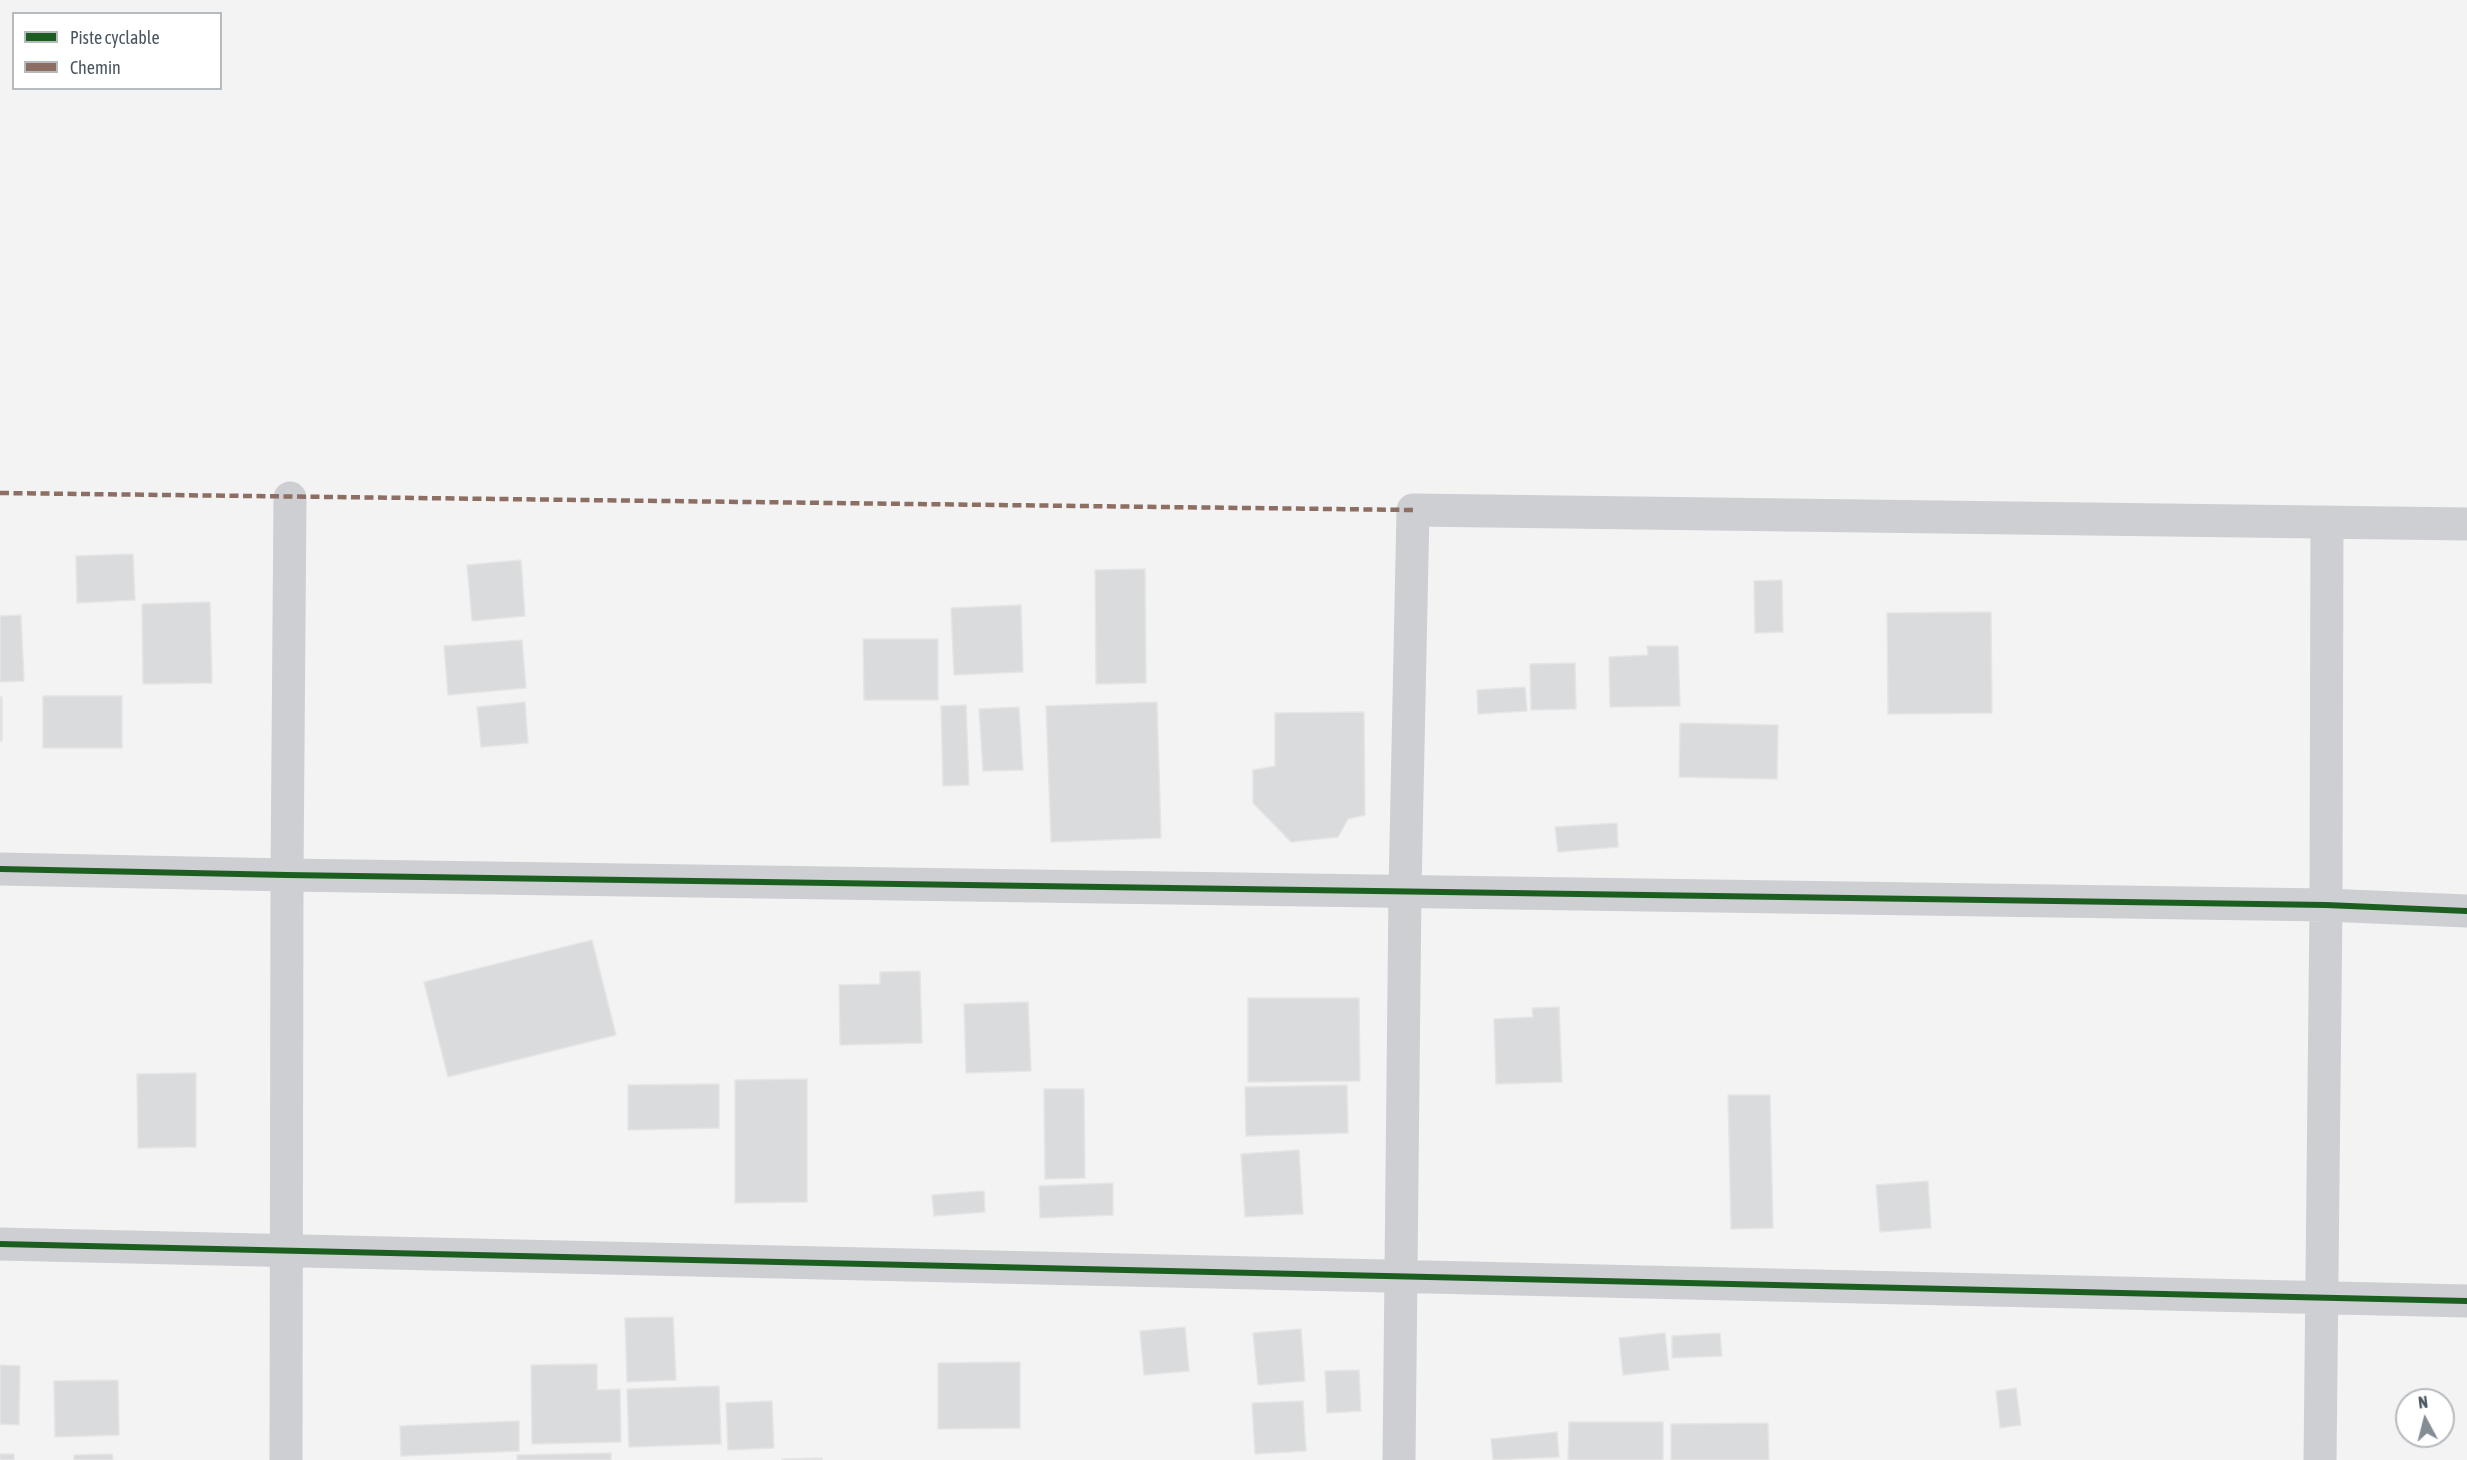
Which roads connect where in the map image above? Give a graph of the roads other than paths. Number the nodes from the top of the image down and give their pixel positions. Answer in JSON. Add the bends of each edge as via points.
{"nodes":[{"id":1,"x":290,"y":498,"type":"dead end"},
{"id":2,"x":2327,"y":522,"type":"junction"},
{"id":3,"x":2467,"y":524,"type":"edge"},
{"id":4,"x":0,"y":869,"type":"edge"},
{"id":5,"x":287,"y":875,"type":"junction"},
{"id":6,"x":1405,"y":890,"type":"junction"},
{"id":7,"x":2326,"y":905,"type":"junction"},
{"id":8,"x":2467,"y":911,"type":"edge"},
{"id":9,"x":0,"y":1244,"type":"edge"},
{"id":10,"x":287,"y":1249,"type":"junction"},
{"id":11,"x":1402,"y":1277,"type":"junction"},
{"id":12,"x":2322,"y":1297,"type":"junction"},
{"id":13,"x":2467,"y":1301,"type":"edge"},
{"id":14,"x":286,"y":1460,"type":"edge"},
{"id":15,"x":1399,"y":1460,"type":"edge"},
{"id":16,"x":2320,"y":1460,"type":"edge"}],
"edges":[{"from":1,"to":5,"type":"street"},
{"from":2,"to":3,"type":"street"},
{"from":2,"to":6,"type":"street","via":[[1413,510]]},
{"from":2,"to":7,"type":"street"},
{"from":4,"to":5,"type":"street"},
{"from":5,"to":6,"type":"street"},
{"from":5,"to":10,"type":"street"},
{"from":6,"to":7,"type":"street"},
{"from":6,"to":11,"type":"street"},
{"from":7,"to":8,"type":"street"},
{"from":7,"to":12,"type":"street"},
{"from":9,"to":10,"type":"street"},
{"from":10,"to":11,"type":"street"},
{"from":10,"to":14,"type":"street"},
{"from":11,"to":12,"type":"street"},
{"from":11,"to":15,"type":"street"},
{"from":12,"to":13,"type":"street"},
{"from":12,"to":16,"type":"street"}]}
